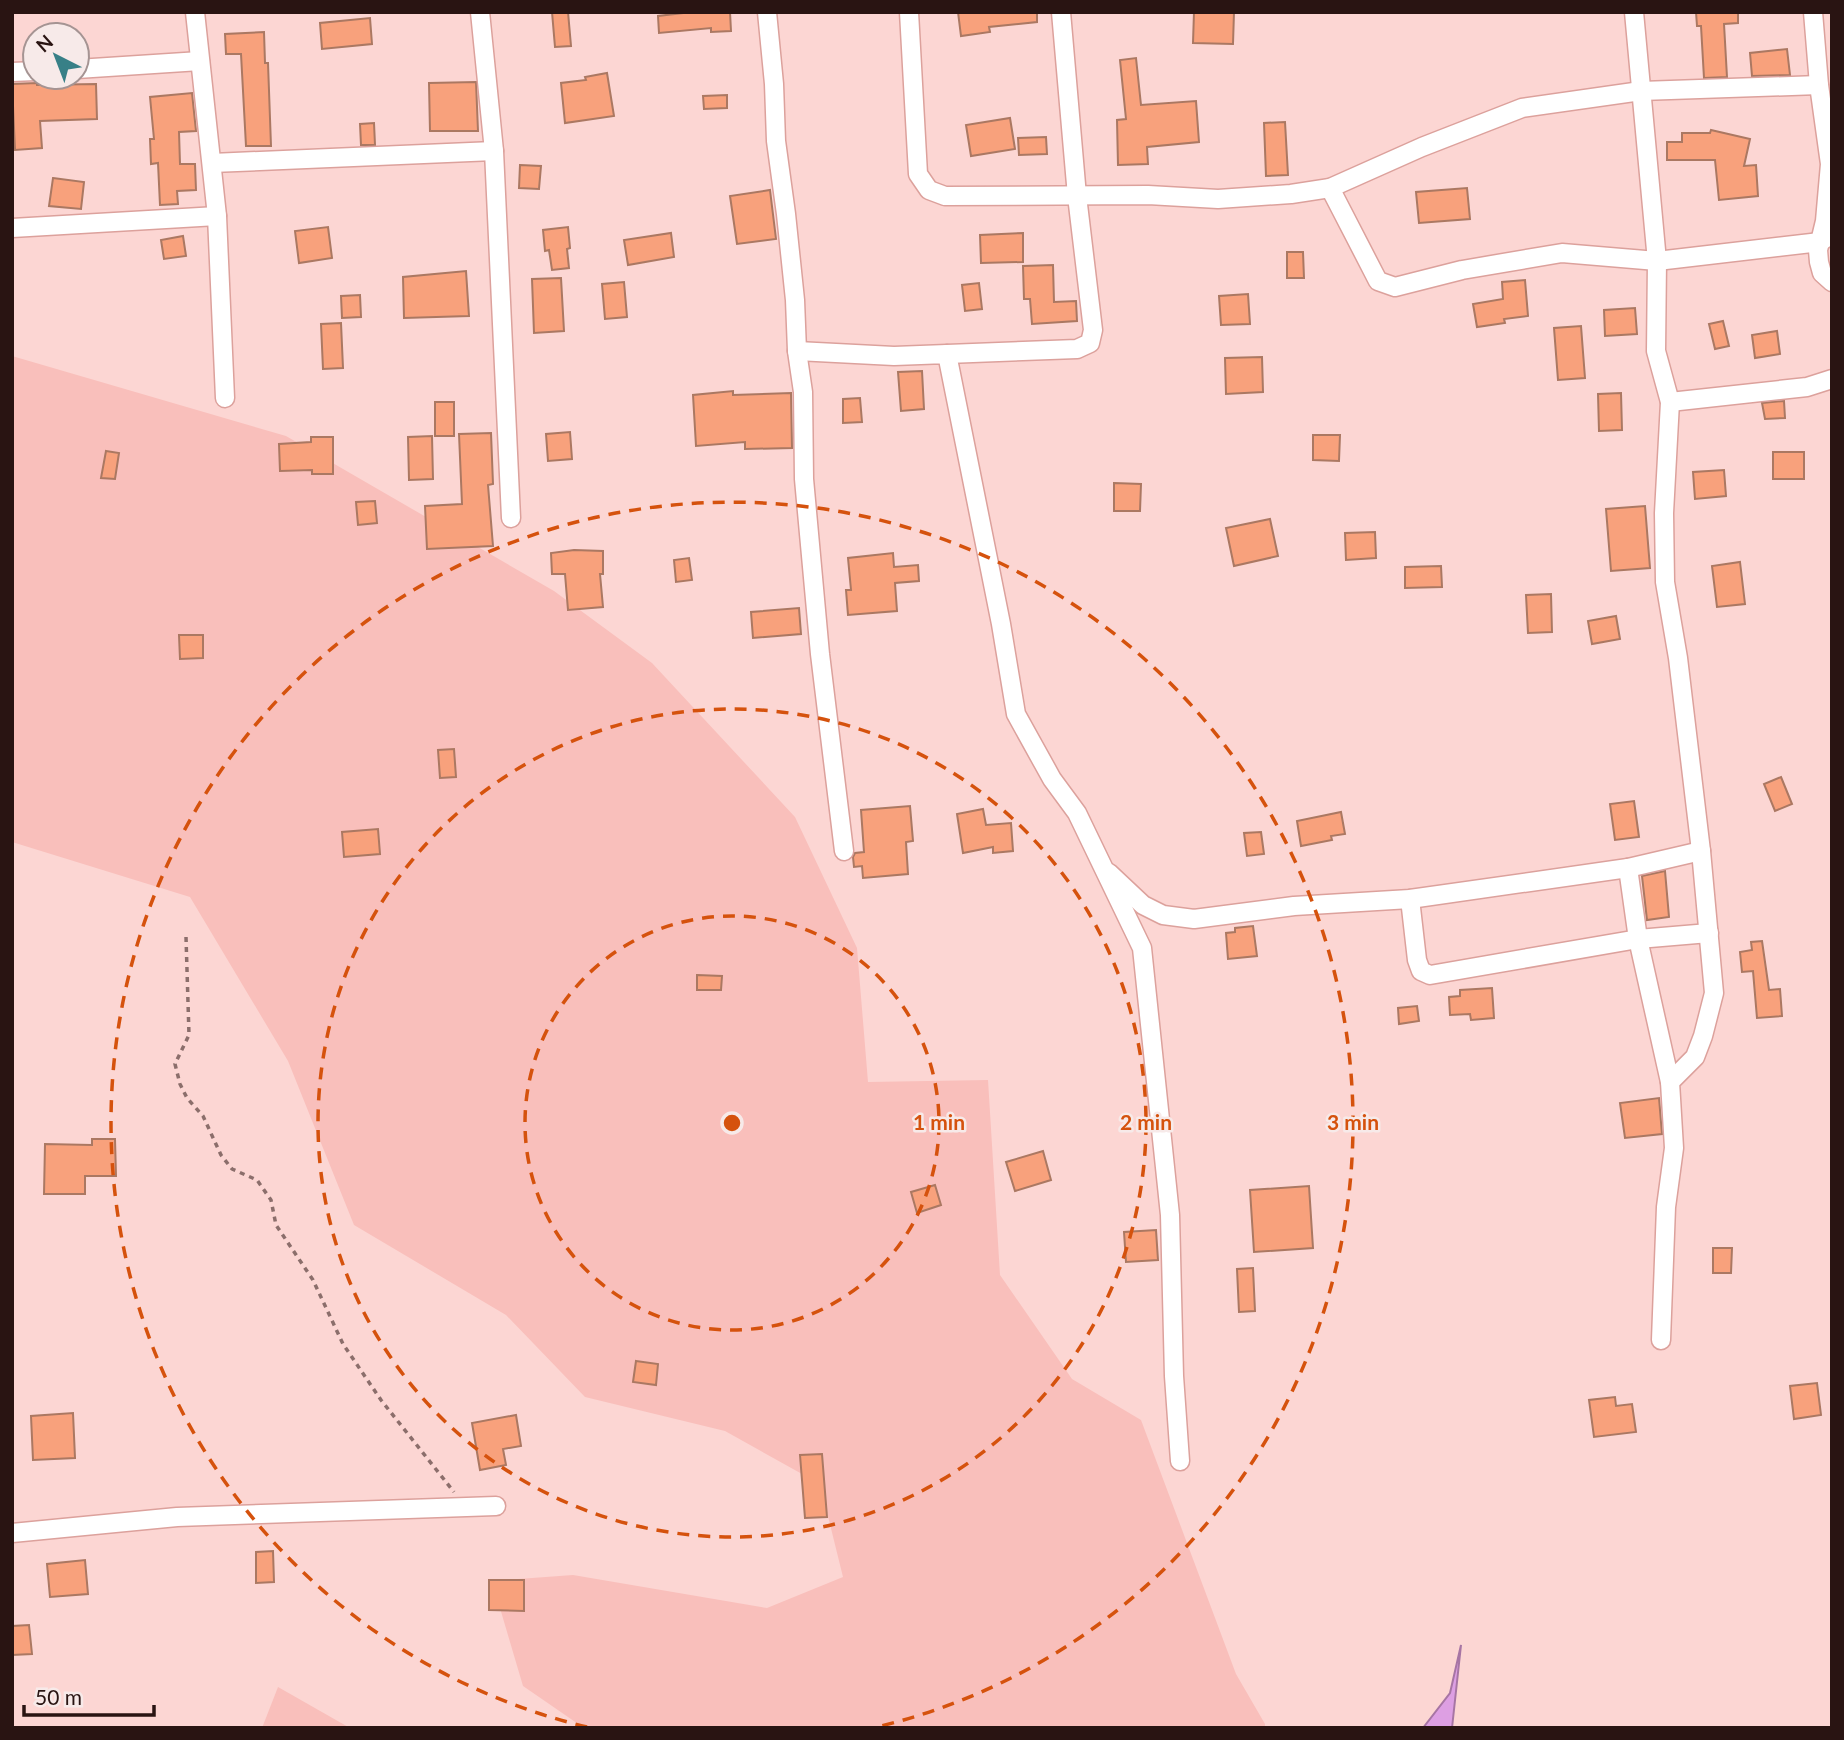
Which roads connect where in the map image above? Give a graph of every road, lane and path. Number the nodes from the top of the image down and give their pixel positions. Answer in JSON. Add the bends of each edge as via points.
{"nodes":[{"id":1,"x":195,"y":12,"type":"edge"},
{"id":2,"x":480,"y":12,"type":"edge"},
{"id":3,"x":767,"y":12,"type":"edge"},
{"id":4,"x":909,"y":12,"type":"edge"},
{"id":5,"x":1061,"y":12,"type":"edge"},
{"id":6,"x":1634,"y":12,"type":"edge"},
{"id":7,"x":1813,"y":12,"type":"edge"},
{"id":8,"x":200,"y":61,"type":"junction"},
{"id":9,"x":91,"y":68,"type":"edge"},
{"id":10,"x":1819,"y":85,"type":"junction"},
{"id":11,"x":1641,"y":91,"type":"junction"},
{"id":12,"x":494,"y":151,"type":"junction"},
{"id":13,"x":212,"y":163,"type":"junction"},
{"id":14,"x":1831,"y":164,"type":"edge"},
{"id":15,"x":1330,"y":188,"type":"junction"},
{"id":16,"x":1077,"y":196,"type":"junction"},
{"id":17,"x":217,"y":216,"type":"junction"},
{"id":18,"x":12,"y":228,"type":"edge"},
{"id":19,"x":1826,"y":238,"type":"edge"},
{"id":20,"x":1657,"y":261,"type":"junction"},
{"id":21,"x":1832,"y":282,"type":"edge"},
{"id":22,"x":797,"y":351,"type":"junction"},
{"id":23,"x":947,"y":354,"type":"junction"},
{"id":24,"x":1832,"y":379,"type":"edge"},
{"id":25,"x":225,"y":398,"type":"dead end"},
{"id":26,"x":1671,"y":402,"type":"junction"},
{"id":27,"x":510,"y":518,"type":"dead end"},
{"id":28,"x":1701,"y":851,"type":"junction"},
{"id":29,"x":844,"y":852,"type":"dead end"},
{"id":30,"x":1101,"y":866,"type":"junction"},
{"id":31,"x":1628,"y":868,"type":"junction"},
{"id":32,"x":1410,"y":899,"type":"junction"},
{"id":33,"x":1709,"y":933,"type":"junction"},
{"id":34,"x":186,"y":937,"type":"dead end"},
{"id":35,"x":1638,"y":939,"type":"junction"},
{"id":36,"x":1670,"y":1082,"type":"junction"},
{"id":37,"x":1661,"y":1340,"type":"dead end"},
{"id":38,"x":1180,"y":1461,"type":"dead end"},
{"id":39,"x":496,"y":1506,"type":"dead end"},
{"id":40,"x":466,"y":1507,"type":"junction"},
{"id":41,"x":12,"y":1533,"type":"edge"}],
"edges":[{"from":1,"to":8,"type":"street"},
{"from":2,"to":12,"type":"street"},
{"from":3,"to":22,"type":"street"},
{"from":4,"to":16,"type":"street","via":[[918,174],[929,190],[946,196]]},
{"from":5,"to":16,"type":"street"},
{"from":6,"to":11,"type":"street"},
{"from":7,"to":10,"type":"street"},
{"from":8,"to":9,"type":"street"},
{"from":8,"to":13,"type":"street"},
{"from":10,"to":11,"type":"street"},
{"from":10,"to":14,"type":"street"},
{"from":11,"to":15,"type":"street","via":[[1522,108]]},
{"from":11,"to":20,"type":"street"},
{"from":12,"to":13,"type":"street"},
{"from":12,"to":27,"type":"street"},
{"from":13,"to":17,"type":"street"},
{"from":14,"to":19,"type":"street"},
{"from":15,"to":16,"type":"street","via":[[1218,199]]},
{"from":15,"to":20,"type":"street","via":[[1378,281],[1395,287],[1562,253]]},
{"from":16,"to":23,"type":"street","via":[[1093,330],[1090,343],[1077,349]]},
{"from":17,"to":18,"type":"street"},
{"from":17,"to":25,"type":"street"},
{"from":19,"to":20,"type":"street"},
{"from":19,"to":21,"type":"street","via":[[1819,262]]},
{"from":20,"to":26,"type":"street","via":[[1656,351]]},
{"from":22,"to":23,"type":"street"},
{"from":22,"to":29,"type":"street","via":[[822,676]]},
{"from":23,"to":30,"type":"street","via":[[1016,714],[1077,813]]},
{"from":24,"to":26,"type":"street","via":[[1807,387]]},
{"from":26,"to":28,"type":"street","via":[[1665,582]]},
{"from":28,"to":31,"type":"street"},
{"from":28,"to":33,"type":"street"},
{"from":30,"to":32,"type":"street","via":[[1143,905],[1163,915],[1194,919],[1294,906]]},
{"from":30,"to":38,"type":"street","via":[[1142,948],[1170,1215]]},
{"from":31,"to":32,"type":"street"},
{"from":31,"to":35,"type":"street"},
{"from":32,"to":35,"type":"street","via":[[1417,960],[1430,975]]},
{"from":33,"to":35,"type":"street"},
{"from":33,"to":36,"type":"street","via":[[1714,993],[1710,1011],[1695,1057]]},
{"from":34,"to":40,"type":"path","via":[[189,1035],[175,1063],[180,1084],[203,1116],[221,1155],[232,1169],[257,1180],[271,1200],[276,1225],[381,1400]]},
{"from":35,"to":36,"type":"street"},
{"from":36,"to":37,"type":"street","via":[[1674,1148],[1666,1207]]},
{"from":39,"to":40,"type":"street"},
{"from":40,"to":41,"type":"street","via":[[177,1517]]}]}
